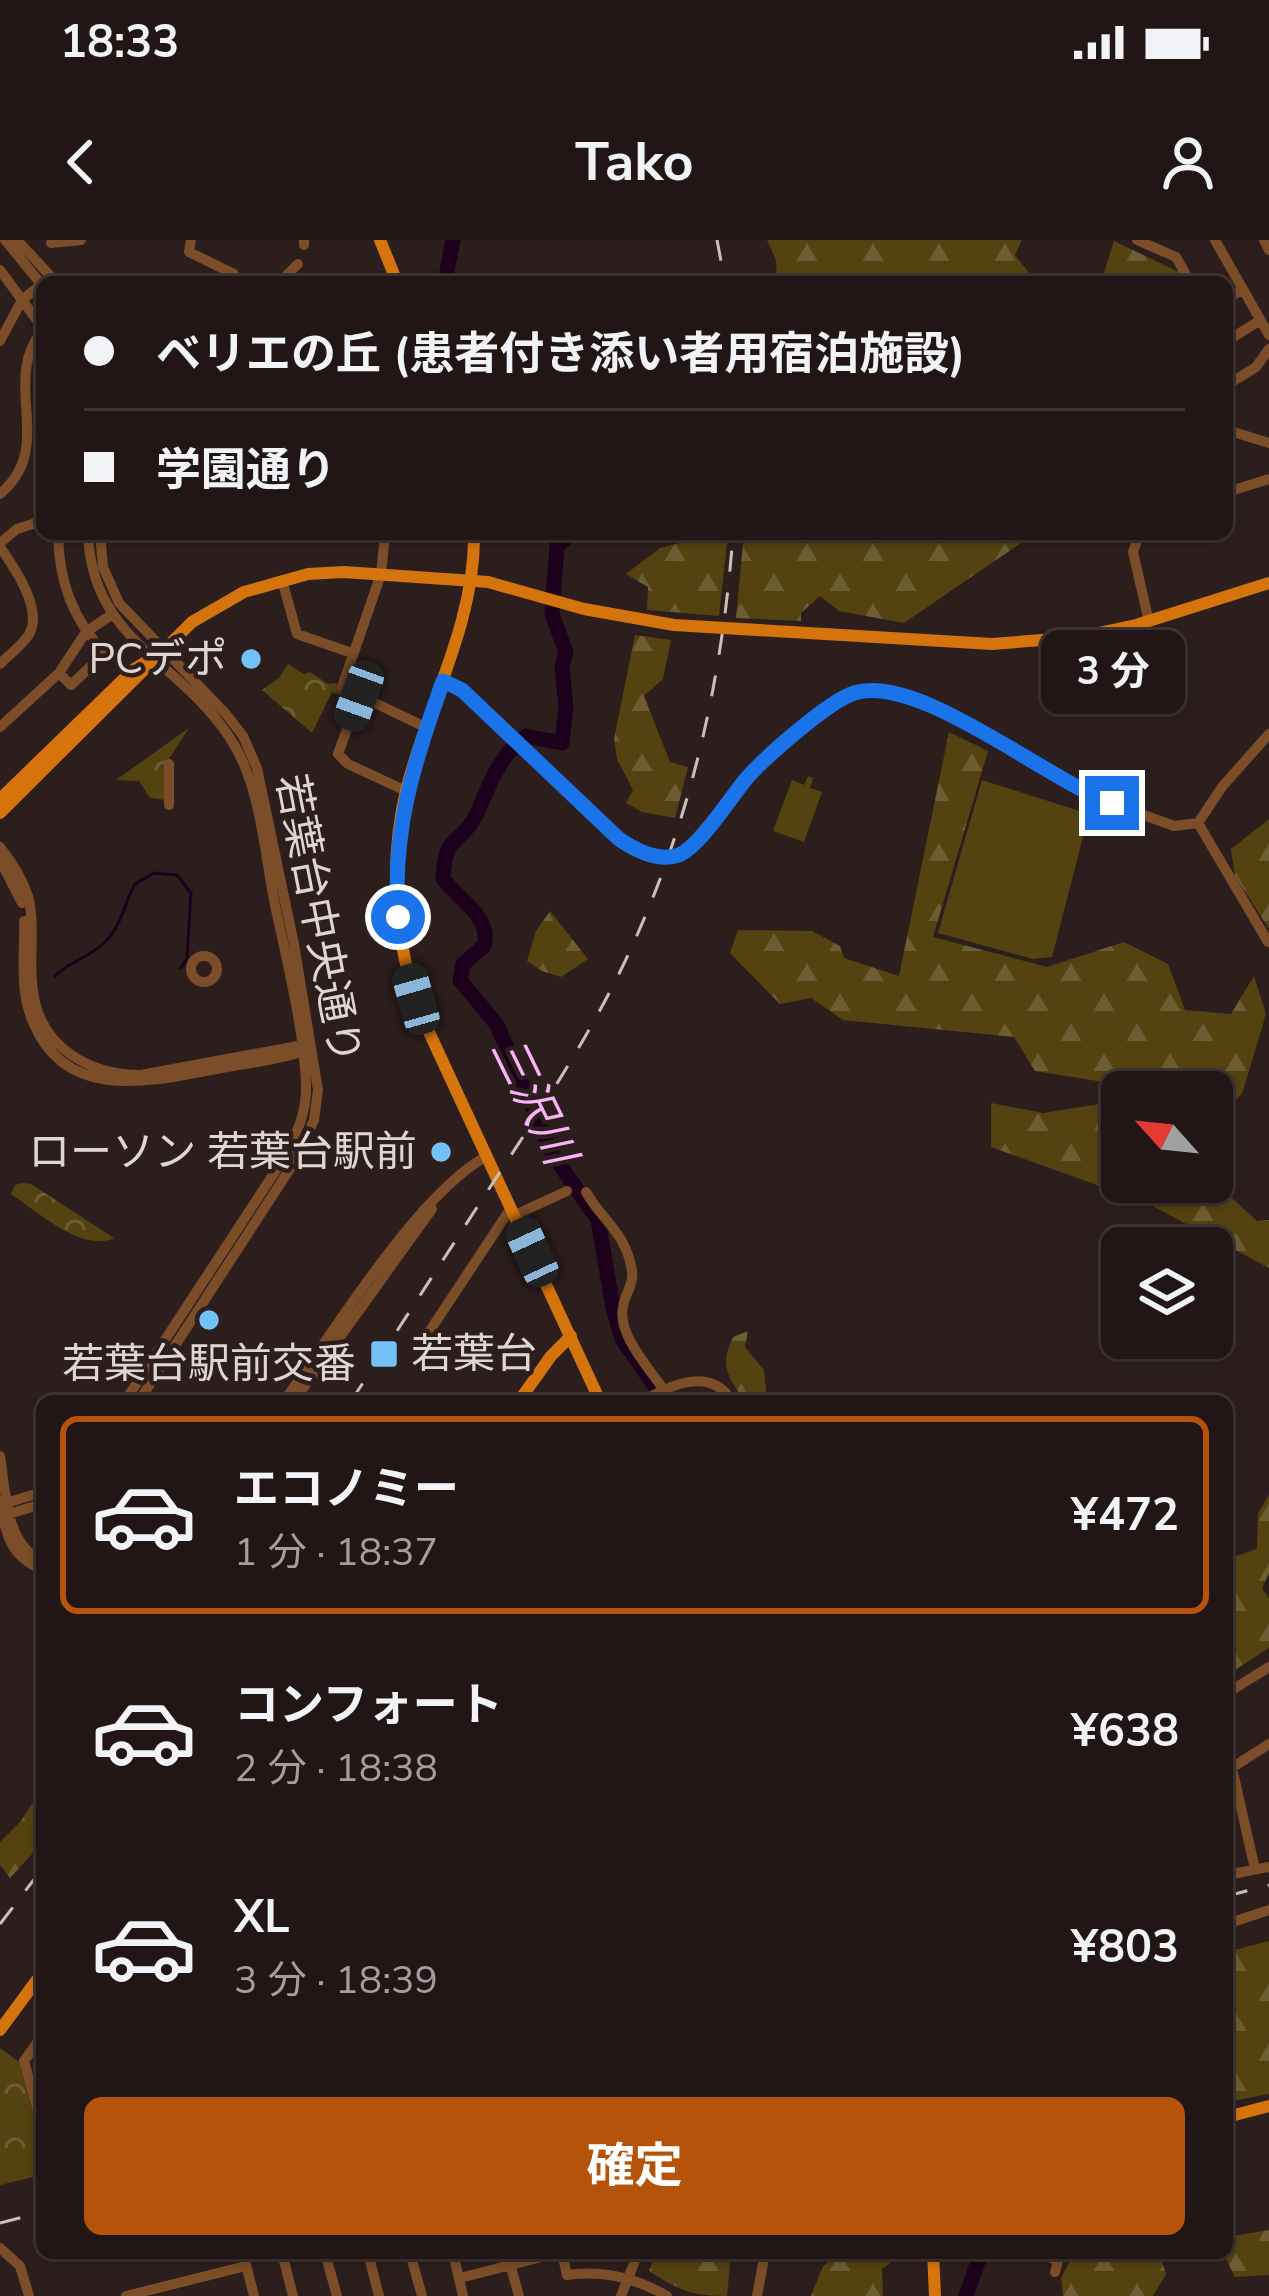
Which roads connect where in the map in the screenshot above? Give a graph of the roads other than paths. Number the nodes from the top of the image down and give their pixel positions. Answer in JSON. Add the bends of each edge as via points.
{"nodes":[{"id":1,"x":5,"y":240,"type":"edge"},
{"id":2,"x":17,"y":240,"type":"edge"},
{"id":3,"x":81,"y":240,"type":"edge"},
{"id":4,"x":191,"y":240,"type":"edge"},
{"id":5,"x":380,"y":240,"type":"edge"},
{"id":6,"x":1137,"y":240,"type":"edge"},
{"id":7,"x":1215,"y":240,"type":"edge"},
{"id":8,"x":1264,"y":240,"type":"edge"},
{"id":9,"x":50,"y":241,"type":"edge"},
{"id":10,"x":1269,"y":250,"type":"edge"},
{"id":11,"x":34,"y":259,"type":"junction"},
{"id":12,"x":298,"y":264,"type":"dead end"},
{"id":13,"x":0,"y":271,"type":"edge"},
{"id":14,"x":234,"y":274,"type":"dead end"},
{"id":15,"x":50,"y":276,"type":"edge"},
{"id":16,"x":286,"y":276,"type":"edge"},
{"id":17,"x":398,"y":276,"type":"edge"},
{"id":18,"x":1187,"y":276,"type":"edge"},
{"id":19,"x":36,"y":277,"type":"edge"},
{"id":20,"x":36,"y":289,"type":"edge"},
{"id":21,"x":1243,"y":289,"type":"junction"},
{"id":22,"x":1233,"y":295,"type":"edge"},
{"id":23,"x":22,"y":300,"type":"junction"},
{"id":24,"x":36,"y":320,"type":"edge"},
{"id":25,"x":1259,"y":321,"type":"junction"},
{"id":26,"x":1269,"y":335,"type":"edge"},
{"id":27,"x":36,"y":337,"type":"edge"},
{"id":28,"x":1233,"y":337,"type":"edge"},
{"id":29,"x":0,"y":341,"type":"edge"},
{"id":30,"x":1269,"y":349,"type":"edge"},
{"id":31,"x":1233,"y":382,"type":"edge"},
{"id":32,"x":1233,"y":431,"type":"edge"},
{"id":33,"x":1268,"y":438,"type":"edge"},
{"id":34,"x":1269,"y":479,"type":"edge"},
{"id":35,"x":1233,"y":490,"type":"edge"},
{"id":36,"x":0,"y":494,"type":"edge"},
{"id":37,"x":36,"y":523,"type":"edge"},
{"id":38,"x":59,"y":540,"type":"edge"},
{"id":39,"x":89,"y":540,"type":"edge"},
{"id":40,"x":101,"y":540,"type":"edge"},
{"id":41,"x":385,"y":540,"type":"edge"},
{"id":42,"x":474,"y":540,"type":"edge"},
{"id":43,"x":1137,"y":540,"type":"edge"},
{"id":44,"x":0,"y":545,"type":"edge"},
{"id":45,"x":381,"y":574,"type":"junction"},
{"id":46,"x":282,"y":580,"type":"junction"},
{"id":47,"x":471,"y":580,"type":"junction"},
{"id":48,"x":1269,"y":583,"type":"edge"},
{"id":49,"x":111,"y":615,"type":"junction"},
{"id":50,"x":1149,"y":622,"type":"junction"},
{"id":51,"x":86,"y":632,"type":"junction"},
{"id":52,"x":157,"y":653,"type":"junction"},
{"id":53,"x":352,"y":653,"type":"junction"},
{"id":54,"x":0,"y":664,"type":"edge"},
{"id":55,"x":59,"y":673,"type":"junction"},
{"id":56,"x":443,"y":681,"type":"junction"},
{"id":57,"x":359,"y":696,"type":"junction"},
{"id":58,"x":0,"y":728,"type":"edge"},
{"id":59,"x":427,"y":728,"type":"junction"},
{"id":60,"x":1269,"y":734,"type":"edge"},
{"id":61,"x":170,"y":764,"type":"dead end"},
{"id":62,"x":406,"y":791,"type":"junction"},
{"id":63,"x":0,"y":799,"type":"edge"},
{"id":64,"x":169,"y":805,"type":"dead end"},
{"id":65,"x":0,"y":813,"type":"edge"},
{"id":66,"x":1198,"y":823,"type":"junction"},
{"id":67,"x":0,"y":847,"type":"edge"},
{"id":68,"x":0,"y":860,"type":"edge"},
{"id":69,"x":1268,"y":942,"type":"edge"},
{"id":70,"x":304,"y":1048,"type":"junction"},
{"id":71,"x":488,"y":1156,"type":"junction"},
{"id":72,"x":567,"y":1191,"type":"dead end"},
{"id":73,"x":586,"y":1192,"type":"dead end"},
{"id":74,"x":437,"y":1201,"type":"junction"},
{"id":75,"x":513,"y":1211,"type":"junction"},
{"id":76,"x":427,"y":1335,"type":"dead end"},
{"id":77,"x":571,"y":1336,"type":"junction"},
{"id":78,"x":655,"y":1394,"type":"edge"},
{"id":79,"x":129,"y":1395,"type":"edge"},
{"id":80,"x":143,"y":1395,"type":"edge"},
{"id":81,"x":288,"y":1395,"type":"edge"},
{"id":82,"x":298,"y":1395,"type":"edge"},
{"id":83,"x":524,"y":1395,"type":"edge"},
{"id":84,"x":597,"y":1395,"type":"edge"},
{"id":85,"x":728,"y":1395,"type":"edge"},
{"id":86,"x":0,"y":1456,"type":"edge"},
{"id":87,"x":36,"y":1494,"type":"edge"},
{"id":88,"x":36,"y":1505,"type":"edge"},
{"id":89,"x":3,"y":1508,"type":"edge"},
{"id":90,"x":36,"y":1559,"type":"edge"},
{"id":91,"x":1269,"y":1667,"type":"edge"},
{"id":92,"x":1233,"y":1690,"type":"edge"},
{"id":93,"x":1269,"y":1744,"type":"edge"},
{"id":94,"x":1233,"y":1767,"type":"joint"},
{"id":95,"x":1269,"y":1867,"type":"edge"},
{"id":96,"x":1255,"y":1869,"type":"junction"},
{"id":97,"x":1233,"y":1874,"type":"edge"},
{"id":98,"x":1269,"y":1910,"type":"edge"},
{"id":99,"x":1233,"y":1922,"type":"edge"},
{"id":100,"x":36,"y":1981,"type":"edge"},
{"id":101,"x":0,"y":2030,"type":"edge"},
{"id":102,"x":36,"y":2044,"type":"edge"},
{"id":103,"x":36,"y":2088,"type":"edge"},
{"id":104,"x":1269,"y":2106,"type":"edge"},
{"id":105,"x":1233,"y":2115,"type":"edge"},
{"id":106,"x":0,"y":2248,"type":"edge"},
{"id":107,"x":245,"y":2259,"type":"edge"},
{"id":108,"x":284,"y":2259,"type":"edge"},
{"id":109,"x":327,"y":2259,"type":"edge"},
{"id":110,"x":370,"y":2259,"type":"edge"},
{"id":111,"x":412,"y":2259,"type":"edge"},
{"id":112,"x":455,"y":2259,"type":"edge"},
{"id":113,"x":509,"y":2259,"type":"edge"},
{"id":114,"x":561,"y":2259,"type":"edge"},
{"id":115,"x":635,"y":2259,"type":"edge"},
{"id":116,"x":764,"y":2259,"type":"edge"},
{"id":117,"x":933,"y":2259,"type":"edge"},
{"id":118,"x":1054,"y":2259,"type":"edge"},
{"id":119,"x":1055,"y":2272,"type":"dead end"},
{"id":120,"x":460,"y":2278,"type":"junction"},
{"id":121,"x":625,"y":2278,"type":"junction"},
{"id":122,"x":29,"y":2296,"type":"edge"},
{"id":123,"x":126,"y":2296,"type":"edge"},
{"id":124,"x":254,"y":2296,"type":"edge"},
{"id":125,"x":293,"y":2296,"type":"edge"},
{"id":126,"x":337,"y":2296,"type":"edge"},
{"id":127,"x":379,"y":2296,"type":"edge"},
{"id":128,"x":422,"y":2296,"type":"edge"},
{"id":129,"x":464,"y":2296,"type":"edge"},
{"id":130,"x":519,"y":2296,"type":"edge"},
{"id":131,"x":621,"y":2296,"type":"edge"},
{"id":132,"x":668,"y":2296,"type":"edge"},
{"id":133,"x":757,"y":2296,"type":"edge"},
{"id":134,"x":935,"y":2296,"type":"edge"}],
"edges":[{"from":1,"to":19,"type":"street"},
{"from":2,"to":11,"type":"street"},
{"from":3,"to":9,"type":"street"},
{"from":4,"to":14,"type":"street","via":[[189,252]]},
{"from":5,"to":17,"type":"main road"},
{"from":6,"to":18,"type":"street","via":[[1176,257]]},
{"from":7,"to":21,"type":"street"},
{"from":8,"to":10,"type":"street"},
{"from":9,"to":11,"type":"street"},
{"from":11,"to":15,"type":"street"},
{"from":12,"to":16,"type":"street"},
{"from":13,"to":23,"type":"street"},
{"from":20,"to":23,"type":"street"},
{"from":21,"to":22,"type":"street"},
{"from":21,"to":25,"type":"street"},
{"from":23,"to":24,"type":"street"},
{"from":23,"to":29,"type":"street"},
{"from":25,"to":26,"type":"street"},
{"from":25,"to":28,"type":"street"},
{"from":27,"to":36,"type":"street","via":[[15,371],[20,466]]},
{"from":30,"to":31,"type":"street"},
{"from":32,"to":33,"type":"street"},
{"from":34,"to":35,"type":"street"},
{"from":37,"to":44,"type":"street"},
{"from":38,"to":51,"type":"street","via":[[66,592]]},
{"from":39,"to":49,"type":"street"},
{"from":40,"to":52,"type":"street","via":[[119,603]]},
{"from":41,"to":45,"type":"street"},
{"from":42,"to":47,"type":"main road"},
{"from":43,"to":50,"type":"street"},
{"from":44,"to":54,"type":"street","via":[[33,624]]},
{"from":45,"to":46,"type":"main road"},
{"from":45,"to":47,"type":"main road"},
{"from":45,"to":53,"type":"street"},
{"from":46,"to":52,"type":"main road","via":[[222,602]]},
{"from":46,"to":53,"type":"street","via":[[297,634]]},
{"from":47,"to":50,"type":"main road","via":[[635,620],[780,633],[992,644]]},
{"from":47,"to":56,"type":"main road"},
{"from":48,"to":50,"type":"main road"},
{"from":49,"to":51,"type":"street"},
{"from":49,"to":52,"type":"street"},
{"from":51,"to":55,"type":"street"},
{"from":51,"to":55,"type":"street","via":[[105,652],[71,685]]},
{"from":52,"to":63,"type":"main road"},
{"from":52,"to":65,"type":"main road"},
{"from":52,"to":70,"type":"street","name":"若葉台中央通り","via":[[226,714],[257,768]]},
{"from":53,"to":57,"type":"street","via":[[341,687]]},
{"from":55,"to":58,"type":"street"},
{"from":56,"to":59,"type":"main road"},
{"from":56,"to":66,"type":"street","via":[[630,847],[663,857],[692,845],[751,773],[856,692],[881,691],[957,717],[1081,792],[1174,826]]},
{"from":57,"to":59,"type":"street"},
{"from":57,"to":62,"type":"street","via":[[338,754]]},
{"from":59,"to":62,"type":"main road"},
{"from":60,"to":66,"type":"street"},
{"from":61,"to":64,"type":"street"},
{"from":62,"to":71,"type":"main road","via":[[396,880],[404,958],[422,1017]]},
{"from":66,"to":69,"type":"street"},
{"from":67,"to":70,"type":"street","via":[[28,899],[33,996],[42,1022],[72,1057],[116,1075],[141,1075]]},
{"from":68,"to":70,"type":"street","via":[[21,899],[25,997],[34,1026],[68,1064],[114,1083],[142,1083]]},
{"from":70,"to":79,"type":"street","name":"若葉台中央通り","via":[[297,1133]]},
{"from":70,"to":80,"type":"street","name":"若葉台中央通り","via":[[318,1090],[309,1136]]},
{"from":71,"to":74,"type":"street"},
{"from":71,"to":75,"type":"main road"},
{"from":72,"to":75,"type":"street"},
{"from":73,"to":78,"type":"street","via":[[618,1231],[632,1271],[625,1327]]},
{"from":74,"to":81,"type":"street"},
{"from":74,"to":82,"type":"street"},
{"from":75,"to":76,"type":"street"},
{"from":75,"to":77,"type":"main road"},
{"from":77,"to":83,"type":"main road"},
{"from":77,"to":84,"type":"main road"},
{"from":78,"to":85,"type":"street","via":[[683,1381],[707,1382]]},
{"from":86,"to":89,"type":"street"},
{"from":87,"to":89,"type":"street"},
{"from":88,"to":89,"type":"street"},
{"from":89,"to":90,"type":"street"},
{"from":91,"to":92,"type":"street"},
{"from":93,"to":94,"type":"street"},
{"from":94,"to":96,"type":"street"},
{"from":95,"to":96,"type":"street"},
{"from":96,"to":97,"type":"street"},
{"from":98,"to":99,"type":"street"},
{"from":100,"to":101,"type":"main road"},
{"from":102,"to":103,"type":"street","via":[[24,2061]]},
{"from":104,"to":105,"type":"main road"},
{"from":106,"to":122,"type":"street","via":[[20,2266]]},
{"from":107,"to":123,"type":"street"},
{"from":107,"to":124,"type":"street"},
{"from":108,"to":125,"type":"street"},
{"from":109,"to":126,"type":"street"},
{"from":110,"to":127,"type":"street"},
{"from":111,"to":128,"type":"street"},
{"from":112,"to":120,"type":"street"},
{"from":113,"to":120,"type":"street"},
{"from":113,"to":130,"type":"street"},
{"from":114,"to":121,"type":"street","via":[[567,2275]]},
{"from":115,"to":121,"type":"street"},
{"from":116,"to":133,"type":"street"},
{"from":117,"to":134,"type":"main road"},
{"from":118,"to":119,"type":"street"},
{"from":120,"to":129,"type":"street"},
{"from":121,"to":131,"type":"street"},
{"from":121,"to":132,"type":"street"}]}
